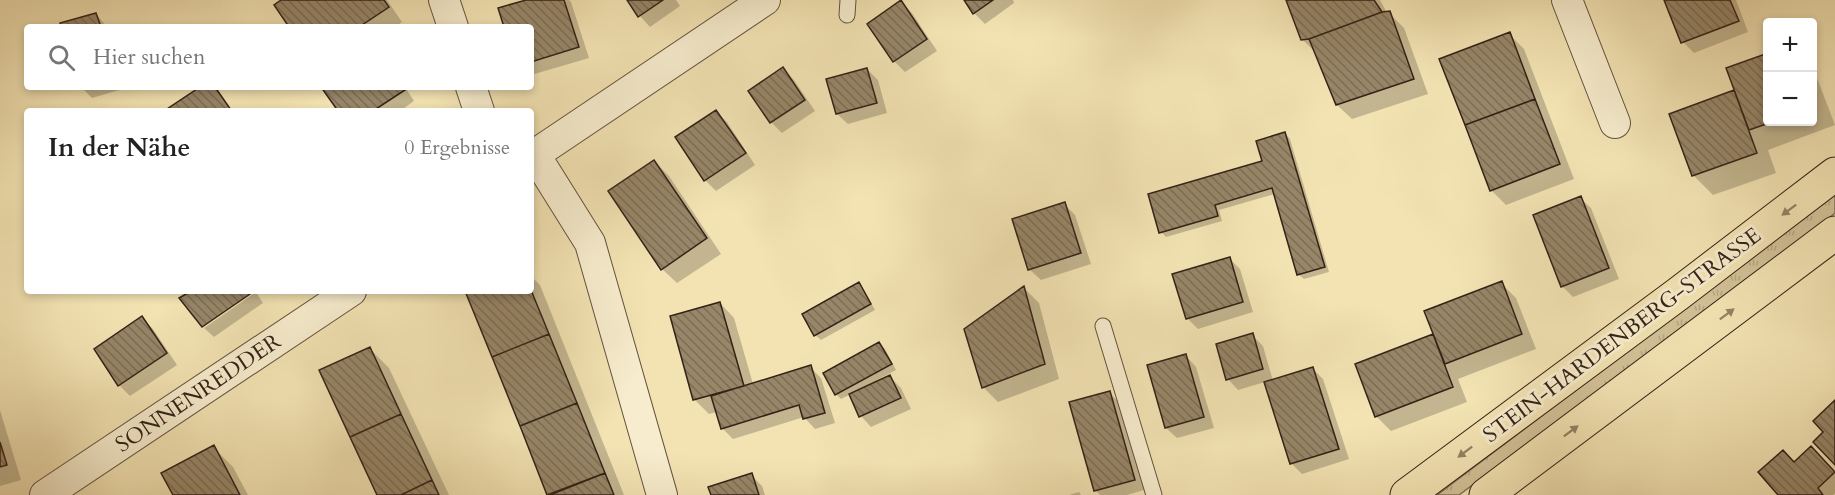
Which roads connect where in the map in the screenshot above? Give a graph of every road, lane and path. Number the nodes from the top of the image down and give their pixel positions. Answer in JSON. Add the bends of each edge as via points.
{"nodes":[{"id":1,"x":444,"y":0,"type":"edge"},
{"id":2,"x":765,"y":0,"type":"edge"},
{"id":3,"x":1567,"y":0,"type":"edge"},
{"id":4,"x":452,"y":24,"type":"edge"},
{"id":5,"x":472,"y":90,"type":"edge"},
{"id":6,"x":478,"y":108,"type":"edge"},
{"id":7,"x":1615,"y":123,"type":"dead end"},
{"id":8,"x":534,"y":155,"type":"edge"},
{"id":9,"x":534,"y":158,"type":"edge"},
{"id":10,"x":1835,"y":174,"type":"edge"},
{"id":11,"x":1835,"y":233,"type":"edge"},
{"id":12,"x":346,"y":294,"type":"edge"},
{"id":13,"x":1103,"y":326,"type":"dead end"},
{"id":14,"x":45,"y":495,"type":"edge"},
{"id":15,"x":662,"y":495,"type":"edge"},
{"id":16,"x":1154,"y":495,"type":"edge"},
{"id":17,"x":1407,"y":495,"type":"edge"},
{"id":18,"x":1486,"y":495,"type":"edge"}],
"edges":[{"from":1,"to":4,"type":"street"},
{"from":2,"to":8,"type":"street"},
{"from":3,"to":7,"type":"street"},
{"from":5,"to":6,"type":"street"},
{"from":9,"to":15,"type":"street","via":[[590,243]]},
{"from":10,"to":17,"type":"main road","name":"STEIN-HARDENBERG-STRASSE","one_way":true},
{"from":18,"to":11,"type":"main road","name":"STEIN-HARDENBERG-STRASSE","one_way":true},
{"from":12,"to":14,"type":"street","name":"SONNENREDDER"},
{"from":13,"to":16,"type":"lane"}]}
